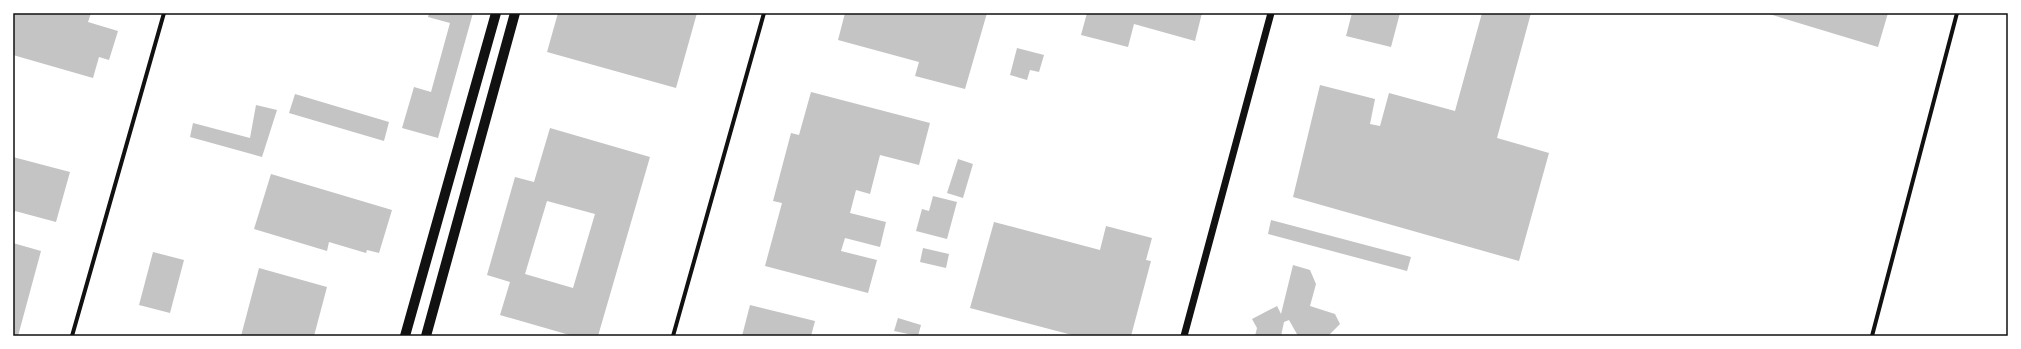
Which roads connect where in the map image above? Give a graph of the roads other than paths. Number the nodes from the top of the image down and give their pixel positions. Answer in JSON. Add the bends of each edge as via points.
{"nodes":[{"id":1,"x":164,"y":13,"type":"edge"},
{"id":2,"x":496,"y":13,"type":"edge"},
{"id":3,"x":515,"y":13,"type":"edge"},
{"id":4,"x":764,"y":13,"type":"edge"},
{"id":5,"x":1271,"y":13,"type":"edge"},
{"id":6,"x":1957,"y":13,"type":"edge"},
{"id":7,"x":72,"y":336,"type":"edge"},
{"id":8,"x":405,"y":336,"type":"edge"},
{"id":9,"x":426,"y":336,"type":"edge"},
{"id":10,"x":673,"y":336,"type":"edge"},
{"id":11,"x":1184,"y":336,"type":"edge"},
{"id":12,"x":1872,"y":336,"type":"edge"}],
"edges":[{"from":1,"to":7,"type":"street"},
{"from":2,"to":8,"type":"main road"},
{"from":3,"to":9,"type":"main road"},
{"from":4,"to":10,"type":"street"},
{"from":5,"to":11,"type":"street"},
{"from":6,"to":12,"type":"street"}]}
